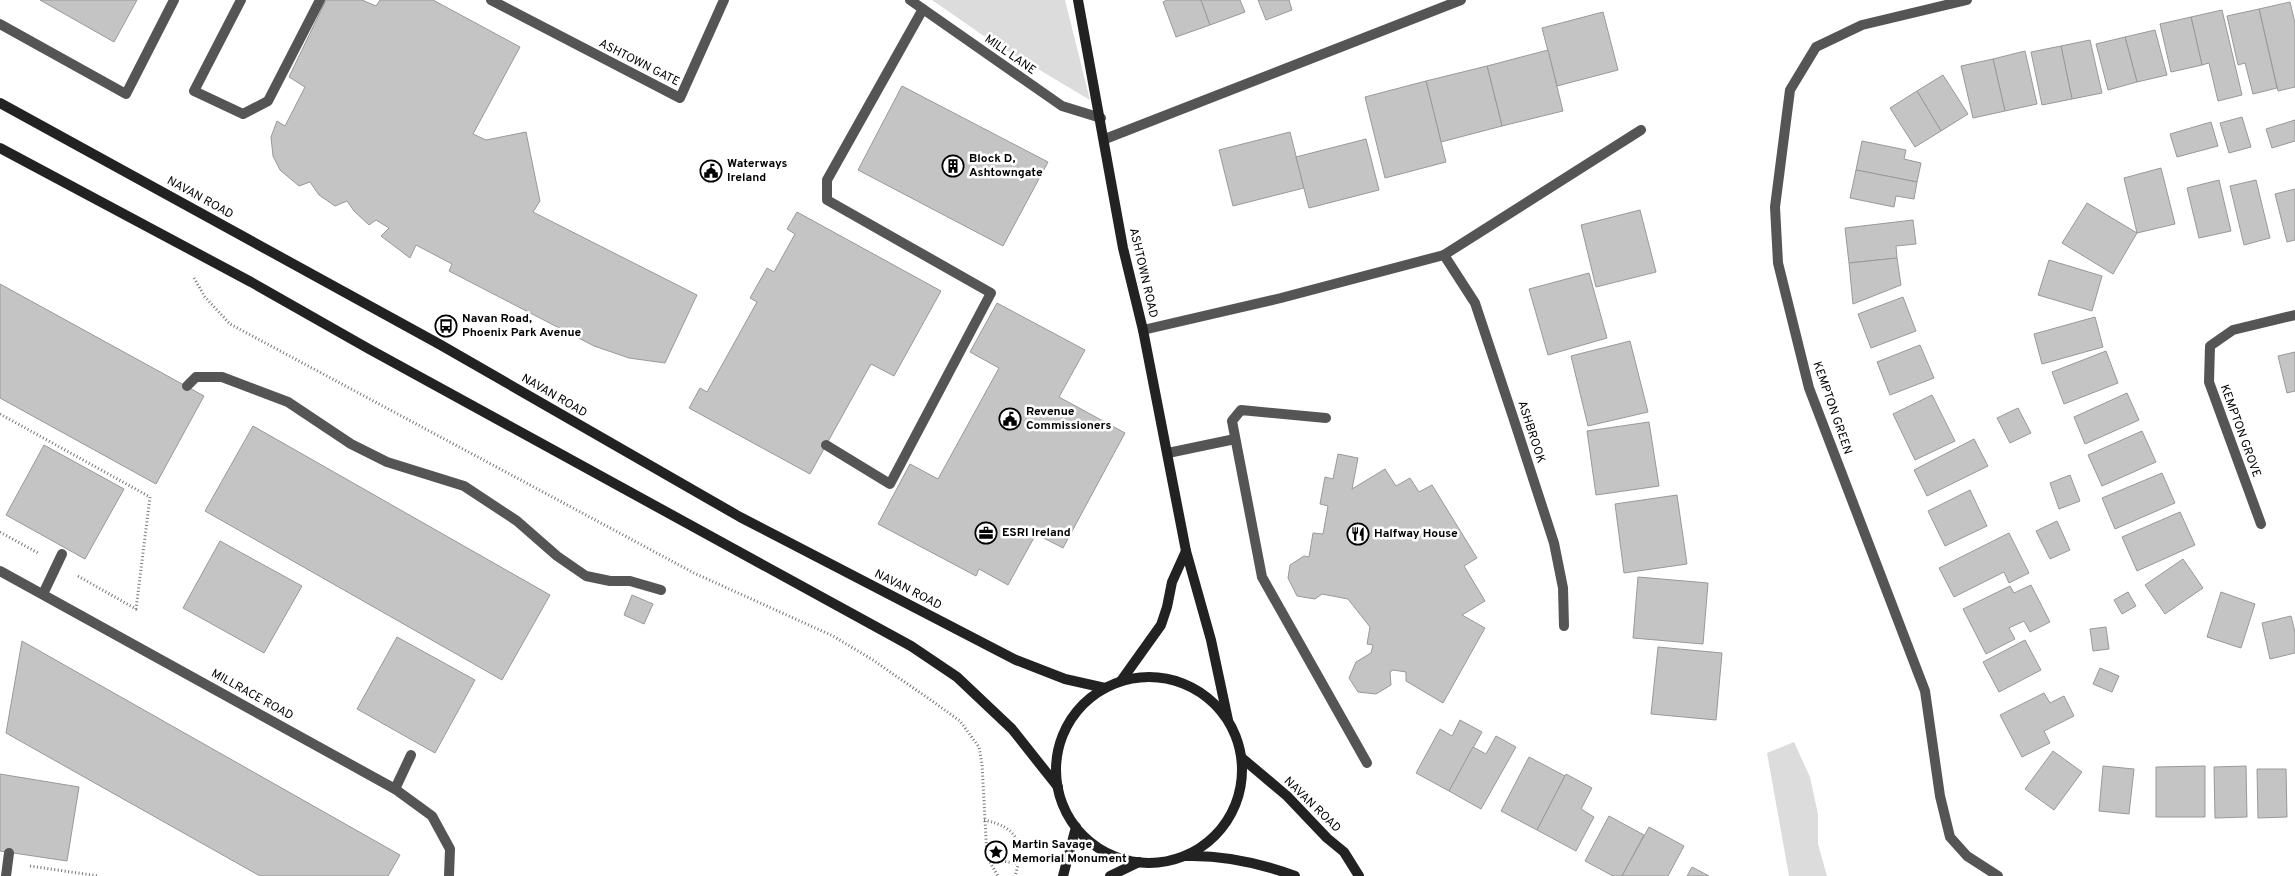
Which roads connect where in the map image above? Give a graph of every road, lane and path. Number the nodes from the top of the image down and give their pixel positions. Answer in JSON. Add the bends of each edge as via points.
{"nodes":[{"id":1,"x":174,"y":0,"type":"edge"},
{"id":2,"x":241,"y":0,"type":"edge"},
{"id":3,"x":320,"y":0,"type":"edge"},
{"id":4,"x":491,"y":0,"type":"edge"},
{"id":5,"x":724,"y":0,"type":"edge"},
{"id":6,"x":910,"y":0,"type":"edge"},
{"id":7,"x":1078,"y":0,"type":"edge"},
{"id":8,"x":1461,"y":0,"type":"edge"},
{"id":9,"x":1967,"y":0,"type":"edge"},
{"id":10,"x":923,"y":9,"type":"junction"},
{"id":11,"x":0,"y":24,"type":"edge"},
{"id":12,"x":0,"y":103,"type":"edge"},
{"id":13,"x":1101,"y":118,"type":"junction"},
{"id":14,"x":1641,"y":130,"type":"dead end"},
{"id":15,"x":1105,"y":139,"type":"junction"},
{"id":16,"x":0,"y":148,"type":"edge"},
{"id":17,"x":1444,"y":255,"type":"junction"},
{"id":18,"x":191,"y":273,"type":"dead end"},
{"id":19,"x":2295,"y":315,"type":"edge"},
{"id":20,"x":1143,"y":330,"type":"junction"},
{"id":21,"x":187,"y":386,"type":"dead end"},
{"id":22,"x":0,"y":414,"type":"edge"},
{"id":23,"x":1326,"y":418,"type":"dead end"},
{"id":24,"x":1236,"y":438,"type":"junction"},
{"id":25,"x":826,"y":445,"type":"dead end"},
{"id":26,"x":1168,"y":453,"type":"junction"},
{"id":27,"x":2261,"y":524,"type":"dead end"},
{"id":28,"x":0,"y":532,"type":"edge"},
{"id":29,"x":1186,"y":551,"type":"junction"},
{"id":30,"x":62,"y":554,"type":"dead end"},
{"id":31,"x":58,"y":564,"type":"junction"},
{"id":32,"x":0,"y":571,"type":"edge"},
{"id":33,"x":661,"y":590,"type":"dead end"},
{"id":34,"x":43,"y":594,"type":"junction"},
{"id":35,"x":1564,"y":626,"type":"dead end"},
{"id":36,"x":1121,"y":681,"type":"junction"},
{"id":37,"x":1105,"y":688,"type":"junction"},
{"id":38,"x":1228,"y":720,"type":"junction"},
{"id":39,"x":411,"y":755,"type":"dead end"},
{"id":40,"x":1242,"y":758,"type":"junction"},
{"id":41,"x":1367,"y":763,"type":"dead end"},
{"id":42,"x":1058,"y":787,"type":"junction"},
{"id":43,"x":395,"y":789,"type":"junction"},
{"id":44,"x":984,"y":820,"type":"junction"},
{"id":45,"x":1076,"y":827,"type":"junction"},
{"id":46,"x":1184,"y":856,"type":"junction"},
{"id":47,"x":8,"y":858,"type":"joint"},
{"id":48,"x":988,"y":858,"type":"junction"},
{"id":49,"x":1139,"y":862,"type":"junction"},
{"id":50,"x":1018,"y":864,"type":"junction"},
{"id":51,"x":6,"y":876,"type":"edge"},
{"id":52,"x":99,"y":876,"type":"edge"},
{"id":53,"x":449,"y":876,"type":"edge"},
{"id":54,"x":998,"y":876,"type":"edge"},
{"id":55,"x":1014,"y":876,"type":"edge"},
{"id":56,"x":1062,"y":876,"type":"edge"},
{"id":57,"x":1110,"y":876,"type":"edge"},
{"id":58,"x":1295,"y":876,"type":"edge"},
{"id":59,"x":1359,"y":876,"type":"edge"},
{"id":60,"x":1998,"y":876,"type":"edge"}],
"edges":[{"from":1,"to":11,"type":"street","via":[[126,94]]},
{"from":2,"to":3,"type":"street","via":[[194,91],[243,114],[268,101]]},
{"from":4,"to":5,"type":"street","name":"ASHTOWN GATE","via":[[680,98]]},
{"from":6,"to":10,"type":"street","name":"MILL LANE"},
{"from":7,"to":13,"type":"main road","name":"ASHTOWN ROAD"},
{"from":8,"to":15,"type":"street"},
{"from":9,"to":60,"type":"street","name":"KEMPTON GREEN","via":[[1862,25],[1816,47],[1790,90],[1775,207],[1778,263],[1809,388],[1925,691],[1940,796],[1950,837],[1967,856]]},
{"from":10,"to":13,"type":"street","name":"MILL LANE","via":[[1062,106]]},
{"from":10,"to":25,"type":"street","via":[[827,180],[827,200],[991,293],[890,484]]},
{"from":12,"to":37,"type":"main road","name":"NAVAN ROAD","via":[[439,344],[740,517],[1016,660],[1065,679]]},
{"from":13,"to":15,"type":"main road","name":"ASHTOWN ROAD"},
{"from":14,"to":17,"type":"street"},
{"from":15,"to":20,"type":"main road","name":"ASHTOWN ROAD","via":[[1123,248]]},
{"from":16,"to":42,"type":"main road","via":[[251,282],[369,350],[912,646],[957,677],[1012,729]]},
{"from":17,"to":20,"type":"street"},
{"from":17,"to":35,"type":"street","name":"ASHBROOK","via":[[1475,303],[1513,416],[1554,543],[1564,588]]},
{"from":18,"to":44,"type":"path","via":[[205,297],[230,324],[694,573],[833,636],[920,692],[960,722],[978,747],[982,764]]},
{"from":19,"to":27,"type":"street","name":"KEMPTON GROVE","via":[[2233,330],[2210,346],[2209,382]]},
{"from":20,"to":26,"type":"main road","name":"ASHTOWN ROAD"},
{"from":21,"to":33,"type":"street","via":[[196,376],[222,376],[288,402],[351,444],[387,462],[464,486],[517,521],[586,576],[630,581]]},
{"from":22,"to":31,"type":"path","via":[[150,497],[136,609]]},
{"from":23,"to":24,"type":"street","via":[[1241,410],[1232,421]]},
{"from":24,"to":26,"type":"street"},
{"from":24,"to":41,"type":"street","via":[[1262,577]]},
{"from":26,"to":29,"type":"main road","name":"ASHTOWN ROAD"},
{"from":28,"to":31,"type":"path"},
{"from":29,"to":36,"type":"main road","via":[[1172,582],[1161,625]]},
{"from":29,"to":38,"type":"main road","name":"ASHTOWN ROAD","via":[[1211,640]]},
{"from":30,"to":31,"type":"street"},
{"from":31,"to":34,"type":"street"},
{"from":32,"to":34,"type":"street","name":"MILLRACE ROAD"},
{"from":34,"to":43,"type":"street","name":"MILLRACE ROAD"},
{"from":36,"to":37,"type":"main road"},
{"from":36,"to":38,"type":"main road","via":[[1150,677],[1190,686],[1208,697]]},
{"from":37,"to":42,"type":"main road","via":[[1077,711],[1066,727],[1056,766]]},
{"from":38,"to":40,"type":"main road"},
{"from":39,"to":43,"type":"street"},
{"from":40,"to":46,"type":"main road","via":[[1241,787],[1233,811],[1215,836]]},
{"from":40,"to":59,"type":"main road","name":"NAVAN ROAD","via":[[1287,796],[1344,852]]},
{"from":42,"to":45,"type":"main road","via":[[1064,809]]},
{"from":43,"to":53,"type":"street","name":"MILLRACE ROAD","via":[[432,816],[450,849]]},
{"from":44,"to":48,"type":"path"},
{"from":44,"to":50,"type":"path","via":[[1009,828],[1019,845]]},
{"from":45,"to":49,"type":"main road","via":[[1105,852]]},
{"from":45,"to":56,"type":"main road"},
{"from":46,"to":49,"type":"main road","via":[[1162,862]]},
{"from":46,"to":58,"type":"main road","via":[[1240,860]]},
{"from":47,"to":51,"type":"street"},
{"from":47,"to":52,"type":"path"},
{"from":48,"to":50,"type":"path"},
{"from":48,"to":54,"type":"path"},
{"from":49,"to":57,"type":"main road"},
{"from":50,"to":55,"type":"path"}]}
